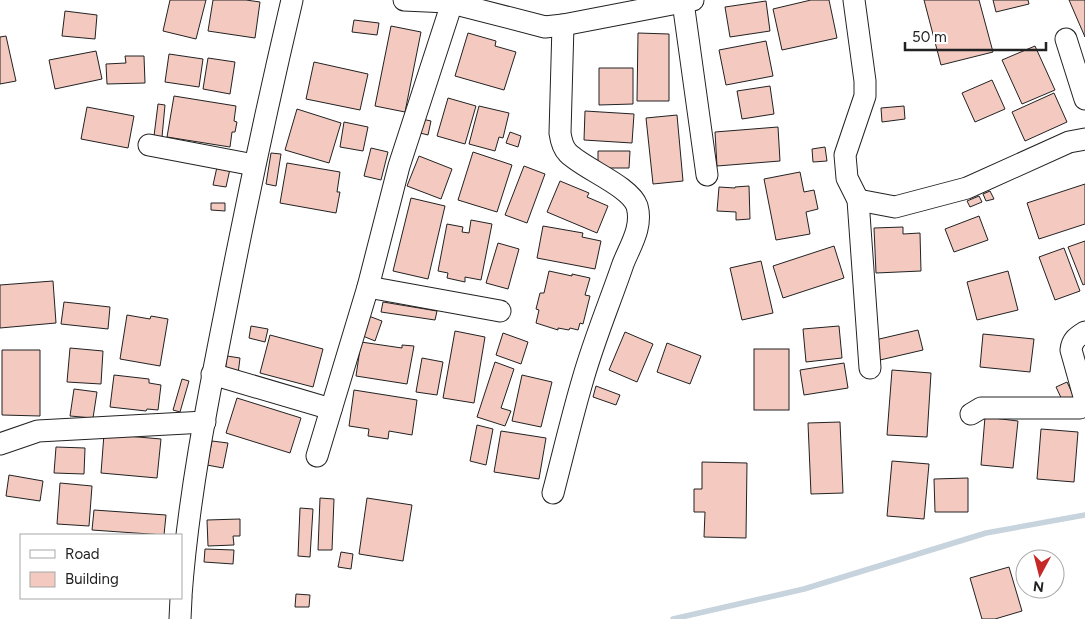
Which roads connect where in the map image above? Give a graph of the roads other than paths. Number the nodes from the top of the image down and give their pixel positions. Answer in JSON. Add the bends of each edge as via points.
{"nodes":[{"id":1,"x":292,"y":0,"type":"edge"},
{"id":2,"x":404,"y":0,"type":"edge"},
{"id":3,"x":854,"y":0,"type":"edge"},
{"id":4,"x":688,"y":1,"type":"edge"},
{"id":5,"x":452,"y":3,"type":"junction"},
{"id":6,"x":563,"y":25,"type":"junction"},
{"id":7,"x":1066,"y":39,"type":"dead end"},
{"id":8,"x":1085,"y":99,"type":"edge"},
{"id":9,"x":1085,"y":139,"type":"edge"},
{"id":10,"x":149,"y":145,"type":"dead end"},
{"id":11,"x":254,"y":165,"type":"junction"},
{"id":12,"x":707,"y":175,"type":"dead end"},
{"id":13,"x":858,"y":200,"type":"junction"},
{"id":14,"x":368,"y":287,"type":"junction"},
{"id":15,"x":500,"y":310,"type":"dead end"},
{"id":16,"x":1085,"y":332,"type":"edge"},
{"id":17,"x":870,"y":368,"type":"dead end"},
{"id":18,"x":212,"y":374,"type":"junction"},
{"id":19,"x":1085,"y":401,"type":"edge"},
{"id":20,"x":331,"y":409,"type":"junction"},
{"id":21,"x":971,"y":414,"type":"dead end"},
{"id":22,"x":204,"y":422,"type":"junction"},
{"id":23,"x":0,"y":444,"type":"edge"},
{"id":24,"x":317,"y":456,"type":"dead end"},
{"id":25,"x":553,"y":493,"type":"dead end"},
{"id":26,"x":182,"y":583,"type":"edge"},
{"id":27,"x":181,"y":599,"type":"edge"},
{"id":28,"x":180,"y":619,"type":"edge"}],
"edges":[{"from":1,"to":11,"type":"street"},
{"from":2,"to":5,"type":"street"},
{"from":3,"to":13,"type":"street","via":[[865,96],[845,155],[846,178]]},
{"from":4,"to":6,"type":"street"},
{"from":4,"to":12,"type":"street"},
{"from":5,"to":6,"type":"street","via":[[545,26]]},
{"from":5,"to":14,"type":"street","via":[[399,166]]},
{"from":6,"to":25,"type":"street","via":[[562,144],[577,160],[626,191],[636,205],[638,220],[635,239],[625,258],[583,378]]},
{"from":7,"to":8,"type":"street"},
{"from":9,"to":13,"type":"street","via":[[1069,142],[967,188],[895,207]]},
{"from":10,"to":11,"type":"street"},
{"from":11,"to":18,"type":"street"},
{"from":13,"to":17,"type":"street"},
{"from":14,"to":15,"type":"street"},
{"from":14,"to":20,"type":"street"},
{"from":16,"to":19,"type":"street","via":[[1072,343],[1071,350]]},
{"from":18,"to":20,"type":"street"},
{"from":18,"to":22,"type":"street"},
{"from":19,"to":21,"type":"street","via":[[1080,408],[982,408]]},
{"from":20,"to":24,"type":"street"},
{"from":22,"to":23,"type":"street","via":[[38,431]]},
{"from":22,"to":26,"type":"street","via":[[185,540]]},
{"from":27,"to":28,"type":"street"}]}
